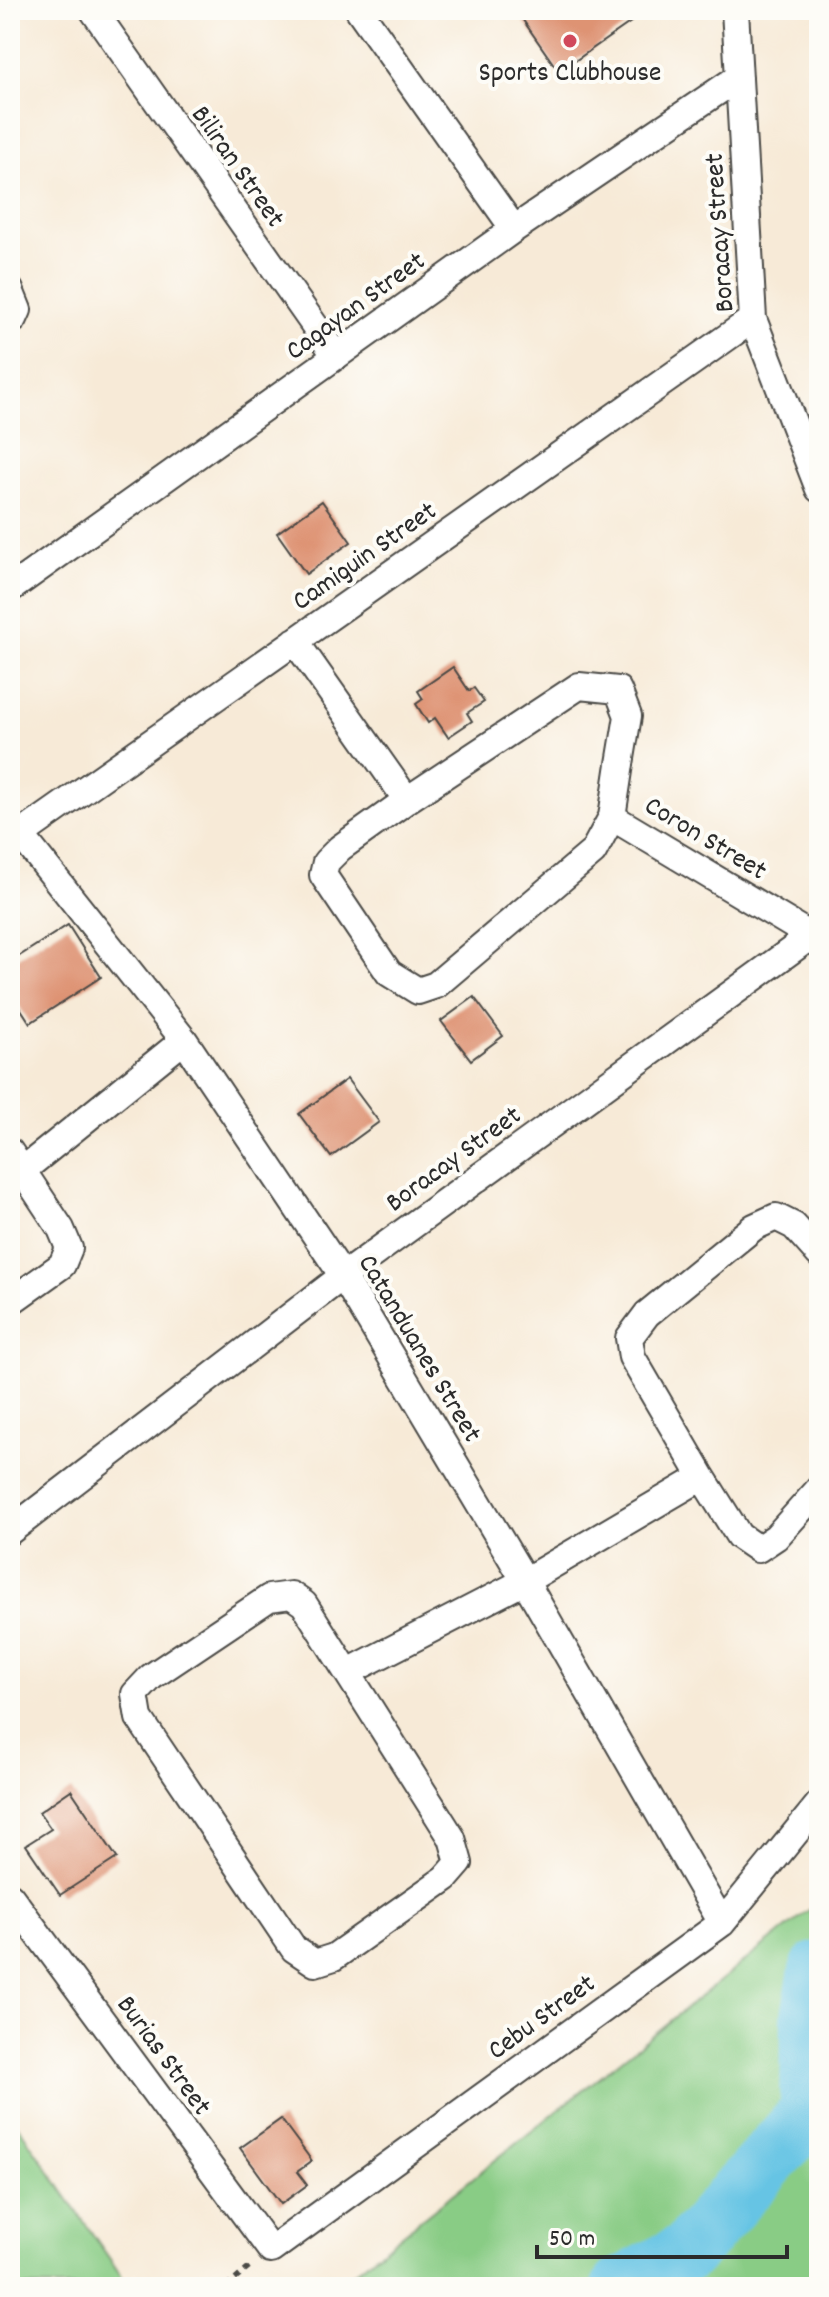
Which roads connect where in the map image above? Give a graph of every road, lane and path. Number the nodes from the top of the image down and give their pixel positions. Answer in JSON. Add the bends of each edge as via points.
{"nodes":[{"id":1,"x":93,"y":10,"type":"edge"},
{"id":2,"x":359,"y":10,"type":"edge"},
{"id":3,"x":735,"y":10,"type":"edge"},
{"id":4,"x":739,"y":77,"type":"junction"},
{"id":5,"x":514,"y":229,"type":"junction"},
{"id":6,"x":10,"y":290,"type":"edge"},
{"id":7,"x":753,"y":319,"type":"junction"},
{"id":8,"x":10,"y":321,"type":"edge"},
{"id":9,"x":336,"y":356,"type":"junction"},
{"id":10,"x":819,"y":489,"type":"edge"},
{"id":11,"x":10,"y":589,"type":"edge"},
{"id":12,"x":295,"y":641,"type":"junction"},
{"id":13,"x":407,"y":800,"type":"junction"},
{"id":14,"x":612,"y":817,"type":"junction"},
{"id":15,"x":16,"y":838,"type":"edge"},
{"id":16,"x":816,"y":935,"type":"edge"},
{"id":17,"x":184,"y":1040,"type":"junction"},
{"id":18,"x":17,"y":1161,"type":"edge"},
{"id":19,"x":819,"y":1254,"type":"edge"},
{"id":20,"x":343,"y":1276,"type":"junction"},
{"id":21,"x":10,"y":1302,"type":"edge"},
{"id":22,"x":702,"y":1477,"type":"junction"},
{"id":23,"x":819,"y":1489,"type":"edge"},
{"id":24,"x":10,"y":1531,"type":"edge"},
{"id":25,"x":525,"y":1581,"type":"junction"},
{"id":26,"x":348,"y":1672,"type":"junction"},
{"id":27,"x":819,"y":1804,"type":"edge"},
{"id":28,"x":10,"y":1896,"type":"edge"},
{"id":29,"x":722,"y":1923,"type":"junction"},
{"id":30,"x":271,"y":2250,"type":"joint"}],
"edges":[{"from":1,"to":9,"type":"street","name":"Biliran Street"},
{"from":2,"to":5,"type":"street"},
{"from":3,"to":4,"type":"street","name":"Boracay Street"},
{"from":4,"to":5,"type":"street","name":"Cagayan Street"},
{"from":4,"to":7,"type":"street","name":"Boracay Street"},
{"from":5,"to":9,"type":"street","name":"Cagayan Street"},
{"from":6,"to":8,"type":"street","via":[[18,310]]},
{"from":7,"to":10,"type":"street","name":"Boracay Street"},
{"from":7,"to":12,"type":"street","name":"Camiguin Street"},
{"from":9,"to":11,"type":"street","name":"Cagayan Street"},
{"from":12,"to":13,"type":"street"},
{"from":12,"to":15,"type":"street","name":"Camiguin Street"},
{"from":13,"to":14,"type":"street","via":[[579,686],[618,690],[628,716]]},
{"from":13,"to":14,"type":"street","via":[[340,848],[326,862],[323,875],[389,973],[418,991],[436,985],[593,852]]},
{"from":14,"to":16,"type":"street","name":"Coron Street"},
{"from":15,"to":17,"type":"street","name":"Catanduanes Street"},
{"from":16,"to":20,"type":"street","name":"Boracay Street"},
{"from":17,"to":18,"type":"street"},
{"from":17,"to":20,"type":"street","name":"Catanduanes Street"},
{"from":18,"to":21,"type":"street","via":[[69,1248],[62,1265]]},
{"from":19,"to":22,"type":"street","via":[[794,1226],[776,1217],[754,1227],[647,1314],[629,1338],[632,1357]]},
{"from":20,"to":24,"type":"street","name":"Boracay Street"},
{"from":20,"to":25,"type":"street","name":"Catanduanes Street"},
{"from":22,"to":23,"type":"street","via":[[739,1536],[758,1549],[776,1537]]},
{"from":22,"to":25,"type":"street"},
{"from":25,"to":26,"type":"street"},
{"from":25,"to":29,"type":"street","name":"Catanduanes Street"},
{"from":26,"to":26,"type":"street","via":[[304,1604],[291,1595],[269,1598],[151,1677],[135,1694],[139,1718],[294,1949],[315,1963],[334,1957],[446,1878],[459,1863],[452,1838]]},
{"from":27,"to":29,"type":"street","name":"Cebu Street"},
{"from":28,"to":30,"type":"street","name":"Burias Street"},
{"from":29,"to":30,"type":"street","name":"Cebu Street"}]}
